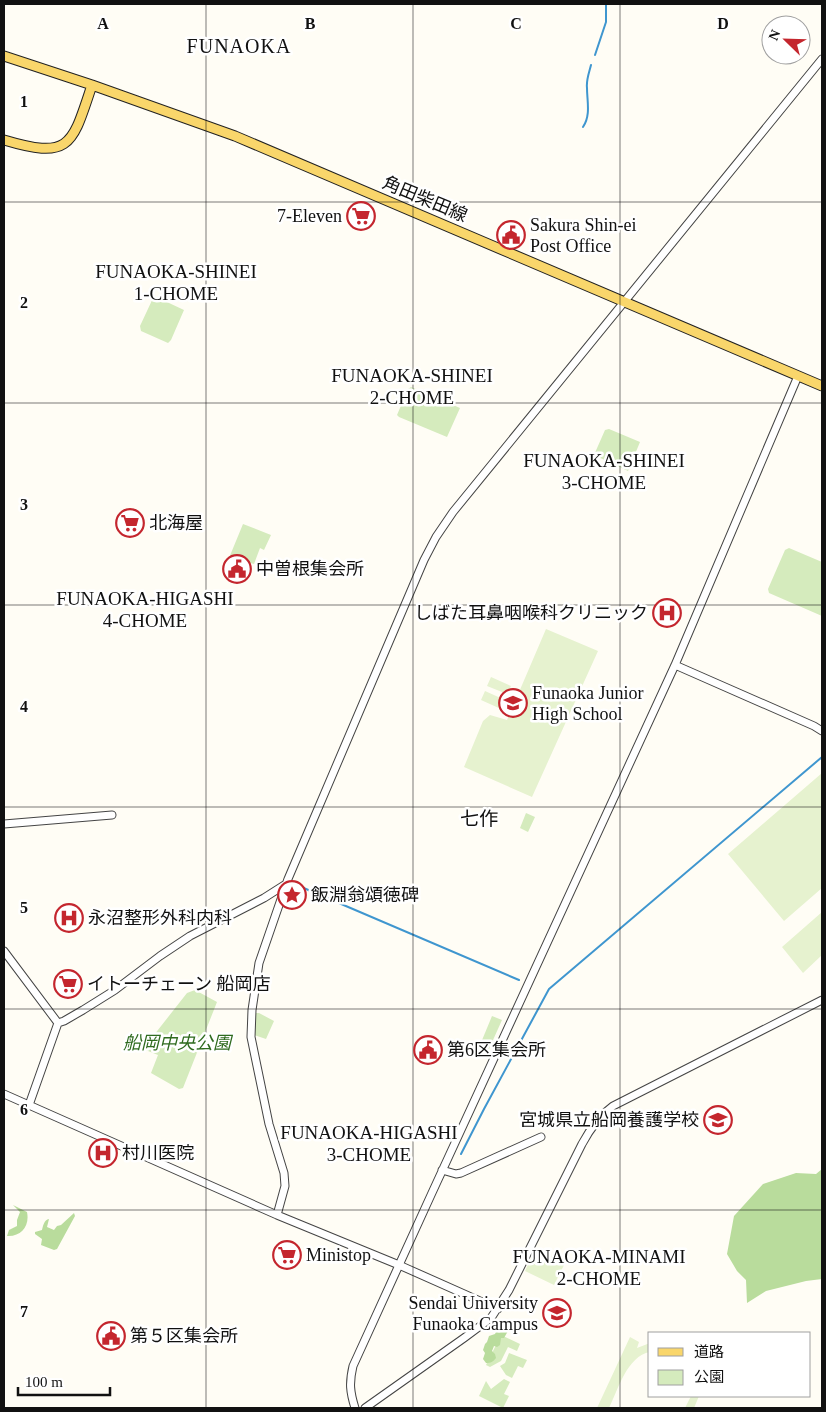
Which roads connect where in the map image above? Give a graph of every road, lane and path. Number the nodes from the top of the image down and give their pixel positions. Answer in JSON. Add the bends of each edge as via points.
{"nodes":[{"id":1,"x":6,"y":57,"type":"edge"},
{"id":2,"x":822,"y":59,"type":"edge"},
{"id":3,"x":92,"y":86,"type":"junction"},
{"id":4,"x":4,"y":140,"type":"edge"},
{"id":5,"x":625,"y":303,"type":"junction"},
{"id":6,"x":798,"y":376,"type":"junction"},
{"id":7,"x":822,"y":386,"type":"edge"},
{"id":8,"x":675,"y":666,"type":"junction"},
{"id":9,"x":822,"y":731,"type":"edge"},
{"id":10,"x":112,"y":815,"type":"dead end"},
{"id":11,"x":4,"y":824,"type":"edge"},
{"id":12,"x":286,"y":883,"type":"junction"},
{"id":13,"x":4,"y":951,"type":"edge"},
{"id":14,"x":822,"y":1000,"type":"edge"},
{"id":15,"x":58,"y":1023,"type":"junction"},
{"id":16,"x":4,"y":1094,"type":"edge"},
{"id":17,"x":29,"y":1105,"type":"junction"},
{"id":18,"x":541,"y":1137,"type":"dead end"},
{"id":19,"x":442,"y":1170,"type":"junction"},
{"id":20,"x":277,"y":1215,"type":"junction"},
{"id":21,"x":399,"y":1265,"type":"junction"},
{"id":22,"x":498,"y":1309,"type":"junction"},
{"id":23,"x":355,"y":1408,"type":"edge"},
{"id":24,"x":365,"y":1408,"type":"edge"}],
"edges":[{"from":1,"to":3,"type":"main road","name":"角田柴田線"},
{"from":2,"to":5,"type":"street"},
{"from":3,"to":4,"type":"main road","via":[[76,130],[62,146],[44,149]]},
{"from":3,"to":5,"type":"main road","name":"角田柴田線","via":[[235,136]]},
{"from":5,"to":6,"type":"main road","name":"角田柴田線"},
{"from":5,"to":12,"type":"street","via":[[436,537]]},
{"from":6,"to":7,"type":"main road","name":"角田柴田線"},
{"from":6,"to":8,"type":"street"},
{"from":8,"to":9,"type":"street"},
{"from":8,"to":19,"type":"street"},
{"from":10,"to":11,"type":"street"},
{"from":12,"to":15,"type":"street","via":[[190,936],[115,990]]},
{"from":12,"to":20,"type":"street","via":[[259,963],[250,1023],[269,1124],[284,1173],[285,1186]]},
{"from":13,"to":15,"type":"street"},
{"from":14,"to":22,"type":"street","via":[[602,1114],[589,1130]]},
{"from":15,"to":17,"type":"street"},
{"from":16,"to":17,"type":"street"},
{"from":17,"to":20,"type":"street"},
{"from":18,"to":19,"type":"street","via":[[461,1173]]},
{"from":19,"to":21,"type":"street"},
{"from":20,"to":21,"type":"street"},
{"from":21,"to":22,"type":"street"},
{"from":21,"to":23,"type":"street","via":[[353,1366],[350,1388]]},
{"from":22,"to":24,"type":"street","via":[[491,1318]]}]}
